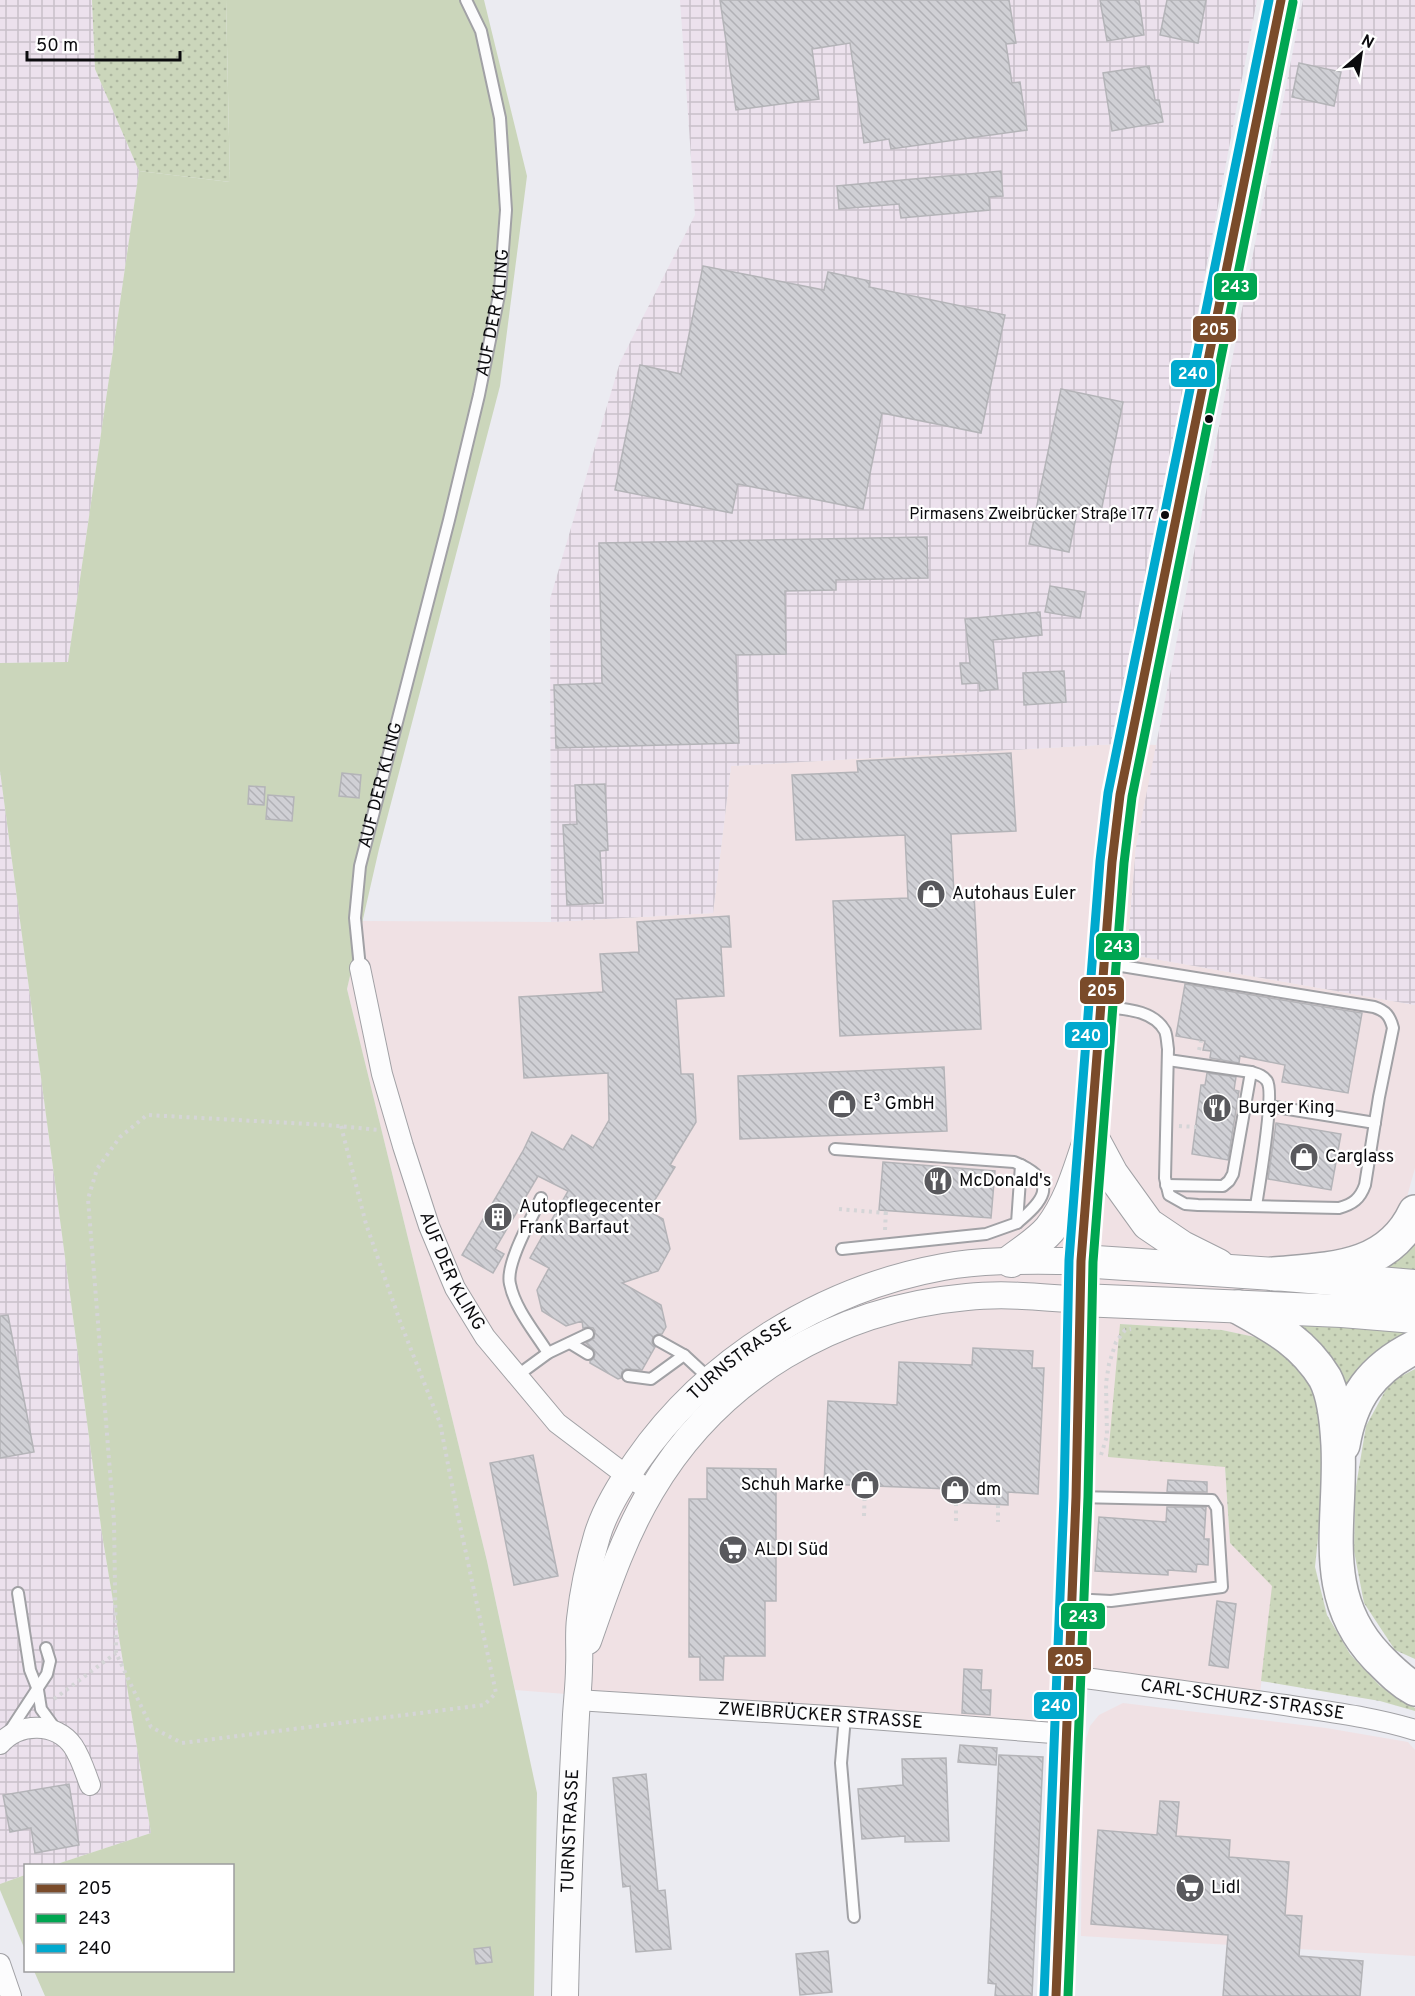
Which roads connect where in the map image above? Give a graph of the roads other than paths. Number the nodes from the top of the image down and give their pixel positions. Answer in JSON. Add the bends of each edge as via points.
{"nodes":[{"id":1,"x":466,"y":0,"type":"edge"},
{"id":2,"x":1281,"y":0,"type":"edge"},
{"id":3,"x":1103,"y":963,"type":"junction"},
{"id":4,"x":360,"y":968,"type":"joint"},
{"id":5,"x":1100,"y":1006,"type":"junction"},
{"id":6,"x":1168,"y":1060,"type":"junction"},
{"id":7,"x":1251,"y":1072,"type":"junction"},
{"id":8,"x":1269,"y":1106,"type":"junction"},
{"id":9,"x":1375,"y":1123,"type":"junction"},
{"id":10,"x":1090,"y":1135,"type":"junction"},
{"id":11,"x":835,"y":1149,"type":"dead end"},
{"id":12,"x":1021,"y":1165,"type":"junction"},
{"id":13,"x":1166,"y":1185,"type":"junction"},
{"id":14,"x":541,"y":1198,"type":"dead end"},
{"id":15,"x":1256,"y":1206,"type":"junction"},
{"id":16,"x":1415,"y":1212,"type":"edge"},
{"id":17,"x":1017,"y":1223,"type":"junction"},
{"id":18,"x":842,"y":1249,"type":"dead end"},
{"id":19,"x":1011,"y":1261,"type":"junction"},
{"id":20,"x":1081,"y":1261,"type":"junction"},
{"id":21,"x":1230,"y":1271,"type":"junction"},
{"id":22,"x":1274,"y":1274,"type":"junction"},
{"id":23,"x":1415,"y":1286,"type":"edge"},
{"id":24,"x":1080,"y":1300,"type":"junction"},
{"id":25,"x":1238,"y":1307,"type":"junction"},
{"id":26,"x":1415,"y":1317,"type":"edge"},
{"id":27,"x":588,"y":1334,"type":"dead end"},
{"id":28,"x":659,"y":1341,"type":"dead end"},
{"id":29,"x":570,"y":1343,"type":"junction"},
{"id":30,"x":1415,"y":1347,"type":"edge"},
{"id":31,"x":548,"y":1353,"type":"junction"},
{"id":32,"x":588,"y":1354,"type":"dead end"},
{"id":33,"x":684,"y":1355,"type":"junction"},
{"id":34,"x":518,"y":1375,"type":"junction"},
{"id":35,"x":628,"y":1376,"type":"dead end"},
{"id":36,"x":709,"y":1379,"type":"junction"},
{"id":37,"x":727,"y":1398,"type":"junction"},
{"id":38,"x":1339,"y":1467,"type":"junction"},
{"id":39,"x":627,"y":1476,"type":"junction"},
{"id":40,"x":651,"y":1491,"type":"junction"},
{"id":41,"x":1076,"y":1497,"type":"junction"},
{"id":42,"x":18,"y":1593,"type":"dead end"},
{"id":43,"x":1072,"y":1599,"type":"junction"},
{"id":44,"x":46,"y":1648,"type":"dead end"},
{"id":45,"x":579,"y":1667,"type":"junction"},
{"id":46,"x":1068,"y":1676,"type":"junction"},
{"id":47,"x":1414,"y":1689,"type":"edge"},
{"id":48,"x":38,"y":1690,"type":"junction"},
{"id":49,"x":577,"y":1700,"type":"junction"},
{"id":50,"x":845,"y":1717,"type":"junction"},
{"id":51,"x":1415,"y":1730,"type":"edge"},
{"id":52,"x":59,"y":1734,"type":"junction"},
{"id":53,"x":1066,"y":1734,"type":"junction"},
{"id":54,"x":2,"y":1742,"type":"edge"},
{"id":55,"x":90,"y":1785,"type":"dead end"},
{"id":56,"x":854,"y":1917,"type":"dead end"},
{"id":57,"x":0,"y":1964,"type":"edge"},
{"id":58,"x":11,"y":1996,"type":"edge"},
{"id":59,"x":565,"y":1996,"type":"edge"},
{"id":60,"x":1056,"y":1996,"type":"edge"}],
"edges":[{"from":1,"to":4,"type":"lane","name":"AUF DER KLING","via":[[481,31],[500,118],[506,210],[501,290],[449,520],[360,866],[355,918]]},
{"from":2,"to":3,"type":"street","via":[[1120,795]]},
{"from":3,"to":5,"type":"street"},
{"from":3,"to":9,"type":"lane","via":[[1383,1011],[1393,1028]]},
{"from":4,"to":34,"type":"street","name":"AUF DER KLING","via":[[382,1074],[429,1226],[455,1288],[485,1337]]},
{"from":5,"to":6,"type":"lane","via":[[1126,1009],[1158,1022],[1166,1032]]},
{"from":5,"to":10,"type":"street"},
{"from":6,"to":7,"type":"lane"},
{"from":6,"to":13,"type":"lane"},
{"from":7,"to":8,"type":"lane","via":[[1267,1081]]},
{"from":7,"to":13,"type":"lane","via":[[1229,1181],[1223,1186]]},
{"from":8,"to":9,"type":"lane"},
{"from":8,"to":15,"type":"lane"},
{"from":9,"to":15,"type":"lane","via":[[1365,1185],[1352,1204],[1339,1208]]},
{"from":10,"to":19,"type":"main road","via":[[1070,1193],[1055,1221]]},
{"from":10,"to":20,"type":"street"},
{"from":10,"to":21,"type":"main road","via":[[1148,1224],[1182,1247]]},
{"from":11,"to":12,"type":"lane"},
{"from":12,"to":17,"type":"lane"},
{"from":12,"to":17,"type":"lane","via":[[1039,1176],[1043,1194]]},
{"from":13,"to":15,"type":"lane","via":[[1169,1195],[1185,1204]]},
{"from":14,"to":31,"type":"lane","via":[[514,1256],[509,1283]]},
{"from":16,"to":22,"type":"highway","via":[[1399,1236],[1363,1262]]},
{"from":17,"to":18,"type":"lane","via":[[986,1234]]},
{"from":19,"to":20,"type":"street","name":"TURNSTRASSE"},
{"from":19,"to":36,"type":"street","name":"TURNSTRASSE","via":[[935,1269],[836,1300],[771,1334]]},
{"from":20,"to":21,"type":"main road"},
{"from":20,"to":24,"type":"street"},
{"from":21,"to":22,"type":"main road"},
{"from":22,"to":23,"type":"main road"},
{"from":24,"to":25,"type":"main road"},
{"from":24,"to":37,"type":"street","name":"TURNSTRASSE","via":[[968,1296],[893,1308],[837,1328],[797,1348]]},
{"from":24,"to":41,"type":"street"},
{"from":25,"to":26,"type":"main road"},
{"from":25,"to":38,"type":"highway","via":[[1296,1342],[1326,1380],[1337,1421]]},
{"from":27,"to":29,"type":"lane"},
{"from":28,"to":33,"type":"lane"},
{"from":29,"to":31,"type":"lane"},
{"from":29,"to":32,"type":"lane"},
{"from":30,"to":38,"type":"highway","via":[[1375,1374],[1356,1401]]},
{"from":31,"to":34,"type":"lane"},
{"from":33,"to":35,"type":"lane","via":[[651,1379]]},
{"from":33,"to":36,"type":"lane"},
{"from":34,"to":39,"type":"street","name":"AUF DER KLING","via":[[557,1422]]},
{"from":36,"to":37,"type":"lane"},
{"from":36,"to":39,"type":"street","name":"TURNSTRASSE","via":[[675,1412]]},
{"from":37,"to":40,"type":"street","name":"TURNSTRASSE","via":[[689,1438]]},
{"from":38,"to":47,"type":"highway","via":[[1335,1542],[1339,1588],[1351,1621],[1368,1647],[1396,1677]]},
{"from":39,"to":40,"type":"street","name":"AUF DER KLING"},
{"from":39,"to":45,"type":"street","name":"TURNSTRASSE","via":[[598,1534],[589,1566],[579,1622]]},
{"from":40,"to":45,"type":"street","name":"TURNSTRASSE","via":[[612,1575]]},
{"from":41,"to":43,"type":"street"},
{"from":41,"to":43,"type":"lane","via":[[1212,1500],[1217,1508],[1222,1587],[1111,1601]]},
{"from":42,"to":48,"type":"lane","via":[[30,1670]]},
{"from":43,"to":46,"type":"street"},
{"from":44,"to":48,"type":"lane","via":[[50,1661]]},
{"from":45,"to":49,"type":"street","name":"TURNSTRASSE"},
{"from":46,"to":51,"type":"street","name":"CARL-SCHURZ-STRASSE","via":[[1355,1716]]},
{"from":46,"to":53,"type":"street"},
{"from":48,"to":52,"type":"lane","via":[[41,1709]]},
{"from":48,"to":54,"type":"lane"},
{"from":49,"to":50,"type":"street","name":"ZWEIBRÜCKER STRASSE"},
{"from":49,"to":59,"type":"street","name":"TURNSTRASSE"},
{"from":50,"to":53,"type":"street","name":"ZWEIBRÜCKER STRASSE"},
{"from":50,"to":56,"type":"lane","via":[[841,1763]]},
{"from":52,"to":54,"type":"street","via":[[45,1728],[23,1729]]},
{"from":52,"to":55,"type":"street","via":[[73,1745]]},
{"from":53,"to":60,"type":"street"},
{"from":57,"to":58,"type":"street"}]}
